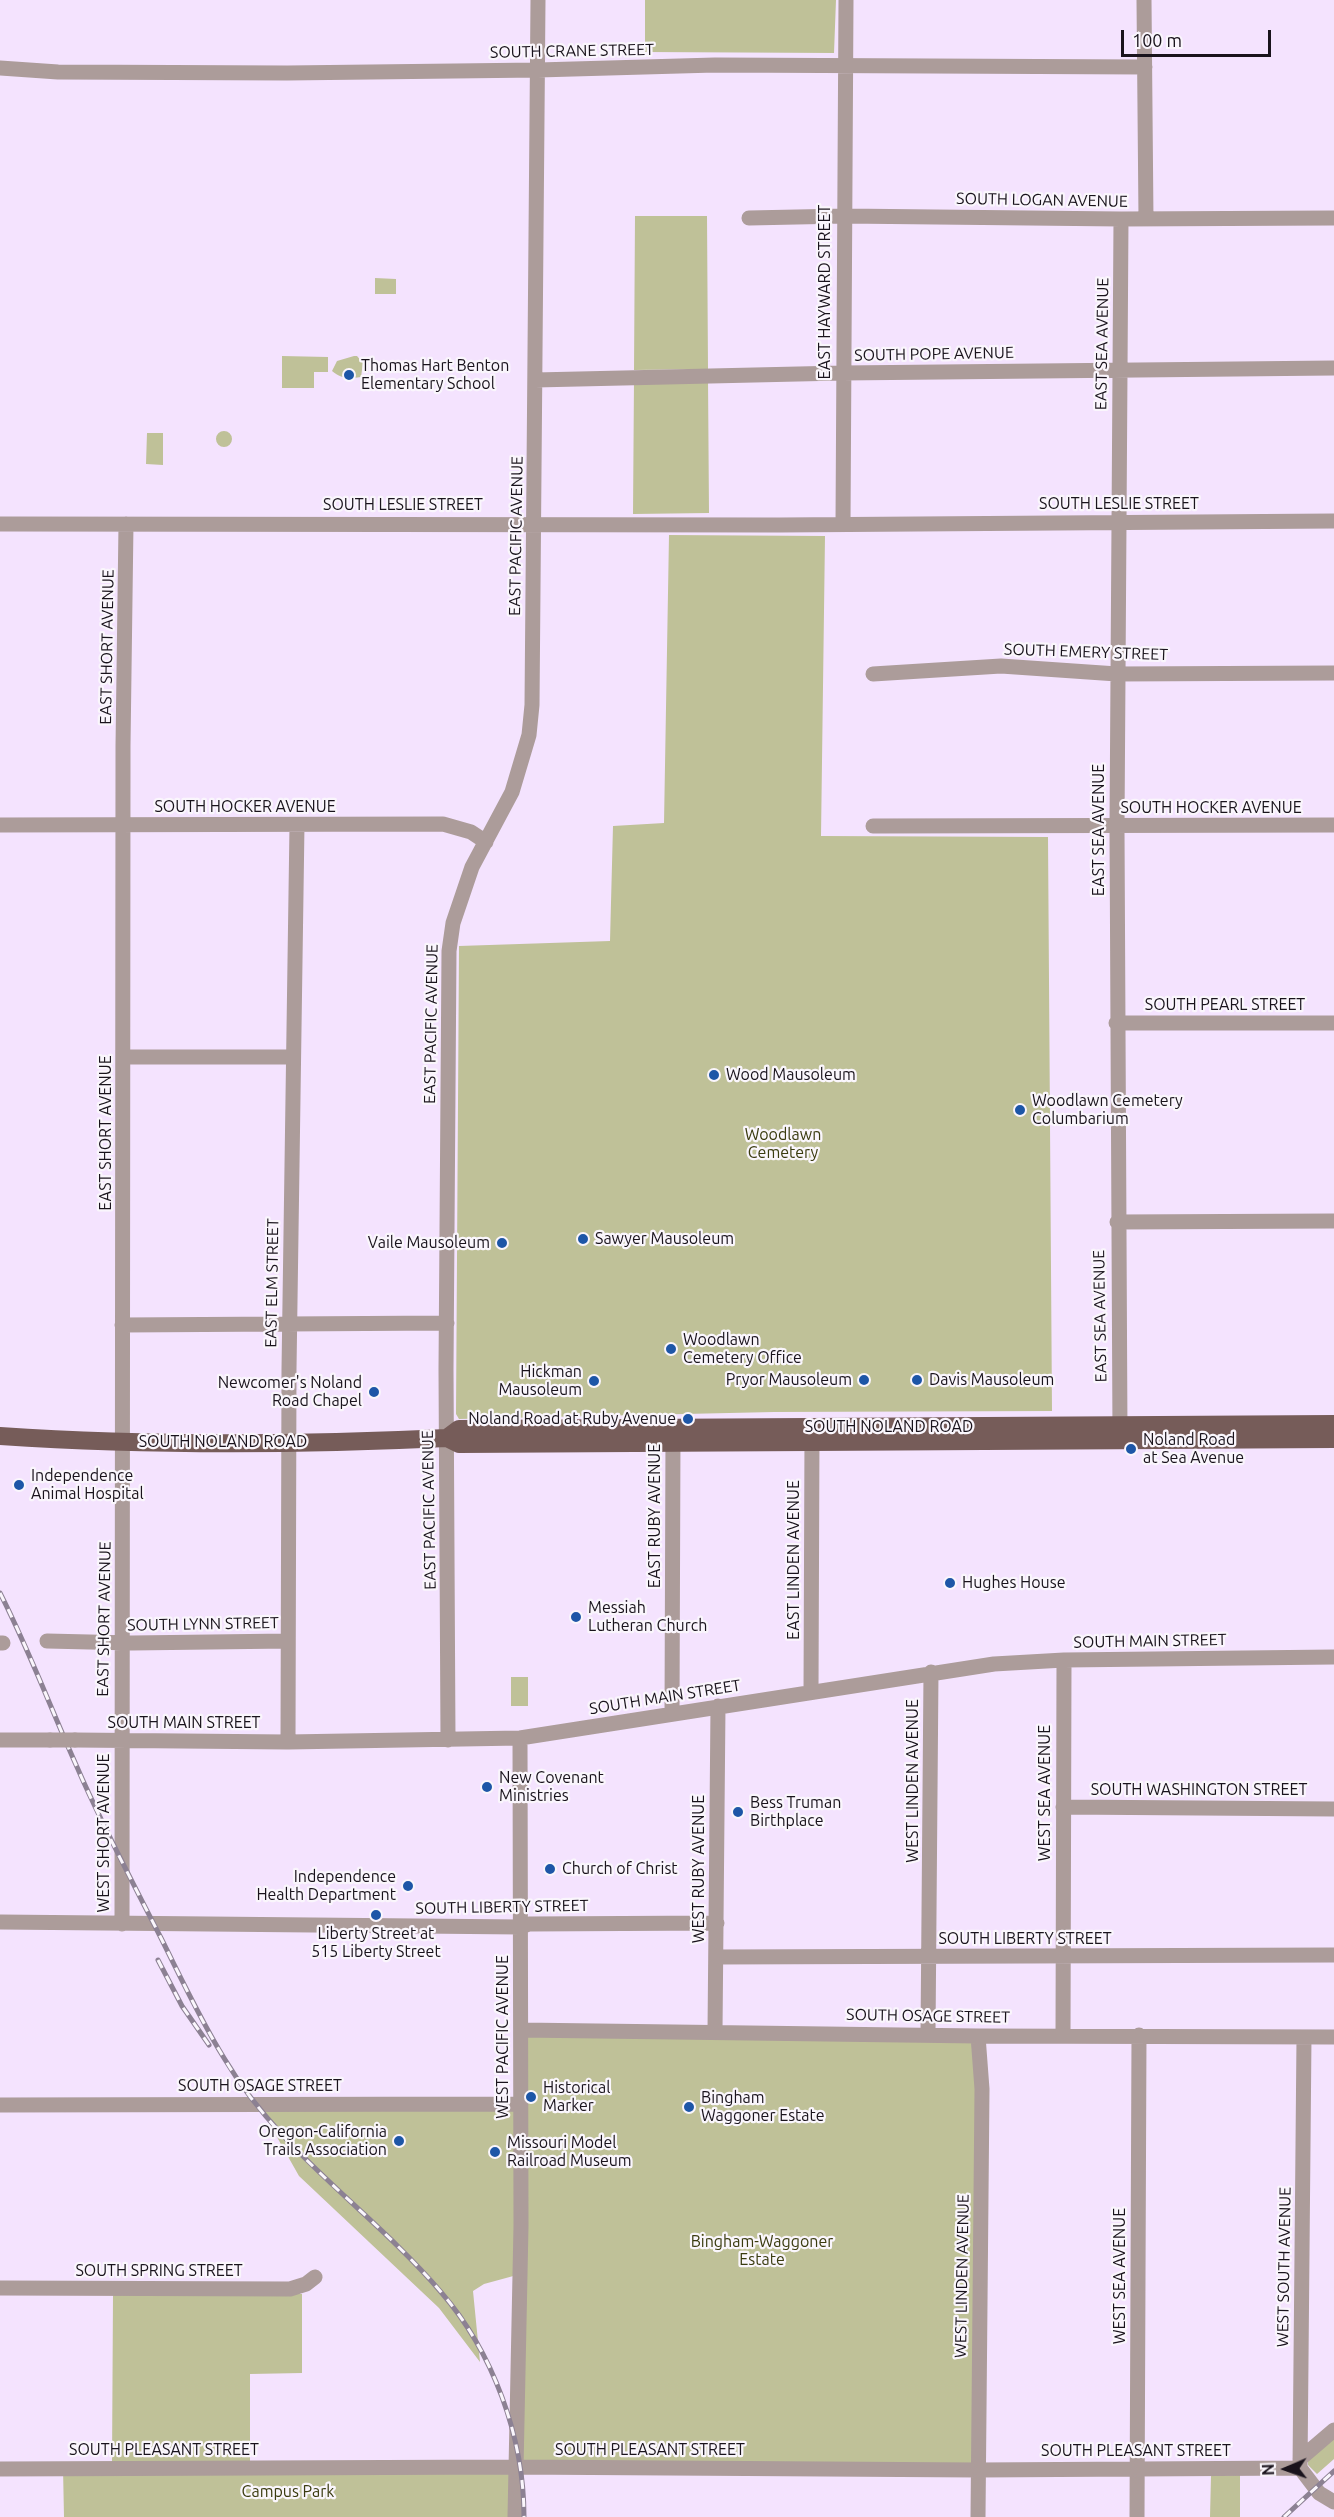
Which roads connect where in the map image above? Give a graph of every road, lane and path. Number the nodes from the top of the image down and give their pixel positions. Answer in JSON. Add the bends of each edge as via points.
{"nodes":[{"id":1,"x":538,"y":0,"type":"edge"},
{"id":2,"x":846,"y":0,"type":"edge"},
{"id":3,"x":1144,"y":0,"type":"edge"},
{"id":4,"x":845,"y":67,"type":"junction"},
{"id":5,"x":1145,"y":67,"type":"junction"},
{"id":6,"x":0,"y":68,"type":"edge"},
{"id":7,"x":538,"y":70,"type":"junction"},
{"id":8,"x":844,"y":216,"type":"junction"},
{"id":9,"x":749,"y":218,"type":"dead end"},
{"id":10,"x":1334,"y":218,"type":"edge"},
{"id":11,"x":1121,"y":219,"type":"junction"},
{"id":12,"x":1146,"y":219,"type":"junction"},
{"id":13,"x":1334,"y":368,"type":"edge"},
{"id":14,"x":1120,"y":370,"type":"junction"},
{"id":15,"x":842,"y":374,"type":"junction"},
{"id":16,"x":535,"y":380,"type":"junction"},
{"id":17,"x":1334,"y":521,"type":"edge"},
{"id":18,"x":843,"y":523,"type":"junction"},
{"id":19,"x":1118,"y":523,"type":"junction"},
{"id":20,"x":0,"y":524,"type":"edge"},
{"id":21,"x":126,"y":524,"type":"junction"},
{"id":22,"x":534,"y":524,"type":"junction"},
{"id":23,"x":1334,"y":673,"type":"edge"},
{"id":24,"x":873,"y":674,"type":"dead end"},
{"id":25,"x":1117,"y":674,"type":"junction"},
{"id":26,"x":0,"y":825,"type":"edge"},
{"id":27,"x":124,"y":825,"type":"junction"},
{"id":28,"x":297,"y":825,"type":"junction"},
{"id":29,"x":1334,"y":825,"type":"edge"},
{"id":30,"x":873,"y":826,"type":"dead end"},
{"id":31,"x":1117,"y":827,"type":"junction"},
{"id":32,"x":486,"y":842,"type":"junction"},
{"id":33,"x":1116,"y":1023,"type":"junction"},
{"id":34,"x":1334,"y":1023,"type":"edge"},
{"id":35,"x":124,"y":1057,"type":"junction"},
{"id":36,"x":293,"y":1057,"type":"junction"},
{"id":37,"x":1334,"y":1221,"type":"edge"},
{"id":38,"x":1117,"y":1222,"type":"junction"},
{"id":39,"x":447,"y":1323,"type":"junction"},
{"id":40,"x":290,"y":1324,"type":"junction"},
{"id":41,"x":122,"y":1325,"type":"junction"},
{"id":42,"x":1334,"y":1424,"type":"edge"},
{"id":43,"x":1120,"y":1433,"type":"junction"},
{"id":44,"x":673,"y":1435,"type":"junction"},
{"id":45,"x":812,"y":1435,"type":"junction"},
{"id":46,"x":0,"y":1436,"type":"edge"},
{"id":47,"x":447,"y":1438,"type":"junction"},
{"id":48,"x":1334,"y":1439,"type":"edge"},
{"id":49,"x":289,"y":1442,"type":"junction"},
{"id":50,"x":123,"y":1443,"type":"junction"},
{"id":51,"x":47,"y":1641,"type":"dead end"},
{"id":52,"x":288,"y":1641,"type":"junction"},
{"id":53,"x":121,"y":1643,"type":"junction"},
{"id":54,"x":1334,"y":1657,"type":"edge"},
{"id":55,"x":1064,"y":1660,"type":"junction"},
{"id":56,"x":931,"y":1672,"type":"junction"},
{"id":57,"x":811,"y":1692,"type":"junction"},
{"id":58,"x":718,"y":1706,"type":"junction"},
{"id":59,"x":672,"y":1714,"type":"junction"},
{"id":60,"x":520,"y":1738,"type":"junction"},
{"id":61,"x":0,"y":1740,"type":"edge"},
{"id":62,"x":448,"y":1740,"type":"junction"},
{"id":63,"x":121,"y":1741,"type":"junction"},
{"id":64,"x":288,"y":1742,"type":"junction"},
{"id":65,"x":1063,"y":1807,"type":"junction"},
{"id":66,"x":1334,"y":1809,"type":"edge"},
{"id":67,"x":0,"y":1922,"type":"edge"},
{"id":68,"x":717,"y":1923,"type":"junction"},
{"id":69,"x":122,"y":1924,"type":"junction"},
{"id":70,"x":521,"y":1927,"type":"junction"},
{"id":71,"x":1334,"y":1955,"type":"edge"},
{"id":72,"x":716,"y":1957,"type":"junction"},
{"id":73,"x":929,"y":1957,"type":"junction"},
{"id":74,"x":1063,"y":1958,"type":"junction"},
{"id":75,"x":521,"y":2030,"type":"junction"},
{"id":76,"x":715,"y":2031,"type":"junction"},
{"id":77,"x":928,"y":2034,"type":"junction"},
{"id":78,"x":1063,"y":2034,"type":"junction"},
{"id":79,"x":1139,"y":2035,"type":"junction"},
{"id":80,"x":978,"y":2036,"type":"junction"},
{"id":81,"x":1304,"y":2037,"type":"junction"},
{"id":82,"x":1334,"y":2037,"type":"edge"},
{"id":83,"x":520,"y":2104,"type":"junction"},
{"id":84,"x":0,"y":2105,"type":"edge"},
{"id":85,"x":315,"y":2277,"type":"dead end"},
{"id":86,"x":0,"y":2288,"type":"edge"},
{"id":87,"x":1334,"y":2430,"type":"edge"},
{"id":88,"x":1300,"y":2464,"type":"junction"},
{"id":89,"x":514,"y":2467,"type":"junction"},
{"id":90,"x":0,"y":2469,"type":"edge"},
{"id":91,"x":1137,"y":2469,"type":"junction"},
{"id":92,"x":978,"y":2470,"type":"junction"},
{"id":93,"x":1334,"y":2502,"type":"edge"},
{"id":94,"x":514,"y":2517,"type":"edge"},
{"id":95,"x":978,"y":2517,"type":"edge"},
{"id":96,"x":1137,"y":2517,"type":"edge"}],
"edges":[{"from":1,"to":7,"type":"street","name":"EAST PACIFIC AVENUE"},
{"from":2,"to":4,"type":"street","name":"EAST HAYWARD STREET"},
{"from":3,"to":5,"type":"street"},
{"from":4,"to":5,"type":"street","name":"SOUTH CRANE STREET"},
{"from":4,"to":7,"type":"street","name":"SOUTH CRANE STREET","via":[[715,65]]},
{"from":4,"to":8,"type":"street","name":"EAST HAYWARD STREET"},
{"from":5,"to":12,"type":"street"},
{"from":6,"to":7,"type":"street","name":"SOUTH CRANE STREET","via":[[224,73]]},
{"from":7,"to":16,"type":"street","name":"EAST PACIFIC AVENUE"},
{"from":8,"to":9,"type":"street","name":"SOUTH LOGAN AVENUE"},
{"from":8,"to":11,"type":"street","name":"SOUTH LOGAN AVENUE"},
{"from":8,"to":15,"type":"street","name":"EAST HAYWARD STREET"},
{"from":10,"to":12,"type":"street","name":"SOUTH LOGAN AVENUE"},
{"from":11,"to":12,"type":"street","name":"SOUTH LOGAN AVENUE"},
{"from":11,"to":14,"type":"street","name":"EAST SEA AVENUE"},
{"from":13,"to":14,"type":"street","name":"SOUTH POPE AVENUE"},
{"from":14,"to":15,"type":"street","name":"SOUTH POPE AVENUE"},
{"from":14,"to":19,"type":"street","name":"EAST SEA AVENUE"},
{"from":15,"to":16,"type":"street","name":"SOUTH POPE AVENUE"},
{"from":15,"to":18,"type":"street","name":"EAST HAYWARD STREET"},
{"from":16,"to":22,"type":"street","name":"EAST PACIFIC AVENUE"},
{"from":17,"to":19,"type":"street","name":"SOUTH LESLIE STREET"},
{"from":18,"to":19,"type":"street","name":"SOUTH LESLIE STREET"},
{"from":18,"to":22,"type":"street","name":"SOUTH LESLIE STREET"},
{"from":19,"to":25,"type":"street","name":"EAST SEA AVENUE"},
{"from":20,"to":21,"type":"street","name":"SOUTH LESLIE STREET"},
{"from":21,"to":22,"type":"street","name":"SOUTH LESLIE STREET"},
{"from":21,"to":27,"type":"street","name":"EAST SHORT AVENUE"},
{"from":22,"to":32,"type":"street","name":"EAST PACIFIC AVENUE","via":[[529,735],[512,792]]},
{"from":23,"to":25,"type":"street","name":"SOUTH EMERY STREET"},
{"from":24,"to":25,"type":"street","name":"SOUTH EMERY STREET","via":[[1001,666]]},
{"from":25,"to":31,"type":"street","name":"EAST SEA AVENUE"},
{"from":26,"to":27,"type":"street","name":"SOUTH HOCKER AVENUE"},
{"from":27,"to":28,"type":"street","name":"SOUTH HOCKER AVENUE"},
{"from":27,"to":35,"type":"street","name":"EAST SHORT AVENUE"},
{"from":28,"to":32,"type":"street","name":"SOUTH HOCKER AVENUE","via":[[443,824],[471,832]]},
{"from":28,"to":36,"type":"street","name":"EAST ELM STREET"},
{"from":29,"to":31,"type":"street","name":"SOUTH HOCKER AVENUE"},
{"from":30,"to":31,"type":"street","name":"SOUTH HOCKER AVENUE"},
{"from":31,"to":33,"type":"street","name":"EAST SEA AVENUE"},
{"from":32,"to":39,"type":"street","name":"EAST PACIFIC AVENUE","via":[[465,886],[453,922],[449,951]]},
{"from":33,"to":34,"type":"street","name":"SOUTH PEARL STREET"},
{"from":33,"to":38,"type":"street","name":"EAST SEA AVENUE"},
{"from":35,"to":36,"type":"street"},
{"from":35,"to":41,"type":"street","name":"EAST SHORT AVENUE"},
{"from":36,"to":40,"type":"street","name":"EAST ELM STREET"},
{"from":37,"to":38,"type":"street"},
{"from":38,"to":43,"type":"street","name":"EAST SEA AVENUE"},
{"from":39,"to":40,"type":"street"},
{"from":39,"to":47,"type":"street","name":"EAST PACIFIC AVENUE"},
{"from":40,"to":41,"type":"street"},
{"from":40,"to":49,"type":"street","name":"EAST ELM STREET"},
{"from":41,"to":50,"type":"street","name":"EAST SHORT AVENUE"},
{"from":42,"to":43,"type":"main road","name":"SOUTH NOLAND ROAD"},
{"from":43,"to":45,"type":"main road","name":"SOUTH NOLAND ROAD"},
{"from":43,"to":48,"type":"main road","name":"SOUTH NOLAND ROAD"},
{"from":44,"to":45,"type":"main road","name":"SOUTH NOLAND ROAD"},
{"from":44,"to":47,"type":"main road","name":"SOUTH NOLAND ROAD","via":[[459,1430]]},
{"from":44,"to":59,"type":"street","name":"EAST RUBY AVENUE"},
{"from":45,"to":57,"type":"street","name":"EAST LINDEN AVENUE"},
{"from":46,"to":50,"type":"main road","name":"SOUTH NOLAND ROAD"},
{"from":47,"to":49,"type":"main road","name":"SOUTH NOLAND ROAD"},
{"from":47,"to":62,"type":"street","name":"EAST PACIFIC AVENUE"},
{"from":49,"to":50,"type":"main road","name":"SOUTH NOLAND ROAD"},
{"from":49,"to":52,"type":"street","name":"EAST ELM STREET"},
{"from":50,"to":53,"type":"street","name":"EAST SHORT AVENUE"},
{"from":51,"to":53,"type":"street","name":"SOUTH LYNN STREET"},
{"from":52,"to":53,"type":"street","name":"SOUTH LYNN STREET"},
{"from":52,"to":64,"type":"street","name":"EAST ELM STREET"},
{"from":53,"to":63,"type":"street","name":"EAST SHORT AVENUE"},
{"from":54,"to":55,"type":"street","name":"SOUTH MAIN STREET"},
{"from":55,"to":56,"type":"street","name":"SOUTH MAIN STREET"},
{"from":55,"to":65,"type":"street","name":"WEST SEA AVENUE"},
{"from":56,"to":57,"type":"street","name":"SOUTH MAIN STREET"},
{"from":56,"to":73,"type":"street","name":"WEST LINDEN AVENUE"},
{"from":57,"to":58,"type":"street","name":"SOUTH MAIN STREET"},
{"from":58,"to":59,"type":"street","name":"SOUTH MAIN STREET"},
{"from":58,"to":68,"type":"street","name":"WEST RUBY AVENUE"},
{"from":59,"to":60,"type":"street","name":"SOUTH MAIN STREET"},
{"from":60,"to":62,"type":"street","name":"SOUTH MAIN STREET"},
{"from":60,"to":70,"type":"street","name":"WEST PACIFIC AVENUE"},
{"from":61,"to":63,"type":"street","name":"SOUTH MAIN STREET","bridge":true},
{"from":62,"to":64,"type":"street","name":"SOUTH MAIN STREET"},
{"from":63,"to":64,"type":"street","name":"SOUTH MAIN STREET"},
{"from":63,"to":69,"type":"street","name":"WEST SHORT AVENUE"},
{"from":65,"to":66,"type":"street","name":"SOUTH WASHINGTON STREET"},
{"from":65,"to":74,"type":"street","name":"WEST SEA AVENUE"},
{"from":67,"to":69,"type":"street","name":"SOUTH LIBERTY STREET"},
{"from":68,"to":70,"type":"street","name":"SOUTH LIBERTY STREET"},
{"from":68,"to":72,"type":"street","name":"WEST RUBY AVENUE"},
{"from":69,"to":70,"type":"street","name":"SOUTH LIBERTY STREET"},
{"from":70,"to":75,"type":"street","name":"WEST PACIFIC AVENUE"},
{"from":71,"to":74,"type":"street","name":"SOUTH LIBERTY STREET"},
{"from":72,"to":73,"type":"street","name":"SOUTH LIBERTY STREET"},
{"from":72,"to":76,"type":"street","name":"WEST RUBY AVENUE"},
{"from":73,"to":74,"type":"street","name":"SOUTH LIBERTY STREET"},
{"from":73,"to":77,"type":"street","name":"WEST LINDEN AVENUE"},
{"from":74,"to":78,"type":"street","name":"WEST SEA AVENUE"},
{"from":75,"to":76,"type":"street","name":"SOUTH OSAGE STREET"},
{"from":75,"to":83,"type":"street","name":"WEST PACIFIC AVENUE"},
{"from":76,"to":77,"type":"street","name":"SOUTH OSAGE STREET"},
{"from":77,"to":80,"type":"street","name":"SOUTH OSAGE STREET"},
{"from":78,"to":79,"type":"street","name":"SOUTH OSAGE STREET"},
{"from":78,"to":80,"type":"street","name":"SOUTH OSAGE STREET"},
{"from":79,"to":81,"type":"street","name":"SOUTH OSAGE STREET"},
{"from":79,"to":91,"type":"street","name":"WEST SEA AVENUE"},
{"from":80,"to":92,"type":"street","name":"WEST LINDEN AVENUE","via":[[982,2089]]},
{"from":81,"to":82,"type":"street","name":"SOUTH OSAGE STREET"},
{"from":81,"to":88,"type":"street","name":"WEST SOUTH AVENUE"},
{"from":83,"to":84,"type":"street","name":"SOUTH OSAGE STREET"},
{"from":83,"to":89,"type":"street","name":"WEST PACIFIC AVENUE","via":[[521,2226]]},
{"from":85,"to":86,"type":"street","name":"SOUTH SPRING STREET","via":[[290,2289]]},
{"from":87,"to":88,"type":"street"},
{"from":88,"to":91,"type":"street","name":"SOUTH PLEASANT STREET"},
{"from":88,"to":93,"type":"street","via":[[1318,2491]]},
{"from":89,"to":90,"type":"street","name":"SOUTH PLEASANT STREET"},
{"from":89,"to":92,"type":"street","name":"SOUTH PLEASANT STREET"},
{"from":89,"to":94,"type":"street","name":"WEST PACIFIC AVENUE"},
{"from":91,"to":92,"type":"street","name":"SOUTH PLEASANT STREET"},
{"from":91,"to":96,"type":"street","name":"WEST SEA AVENUE"},
{"from":92,"to":95,"type":"street","name":"WEST LINDEN AVENUE"}]}
